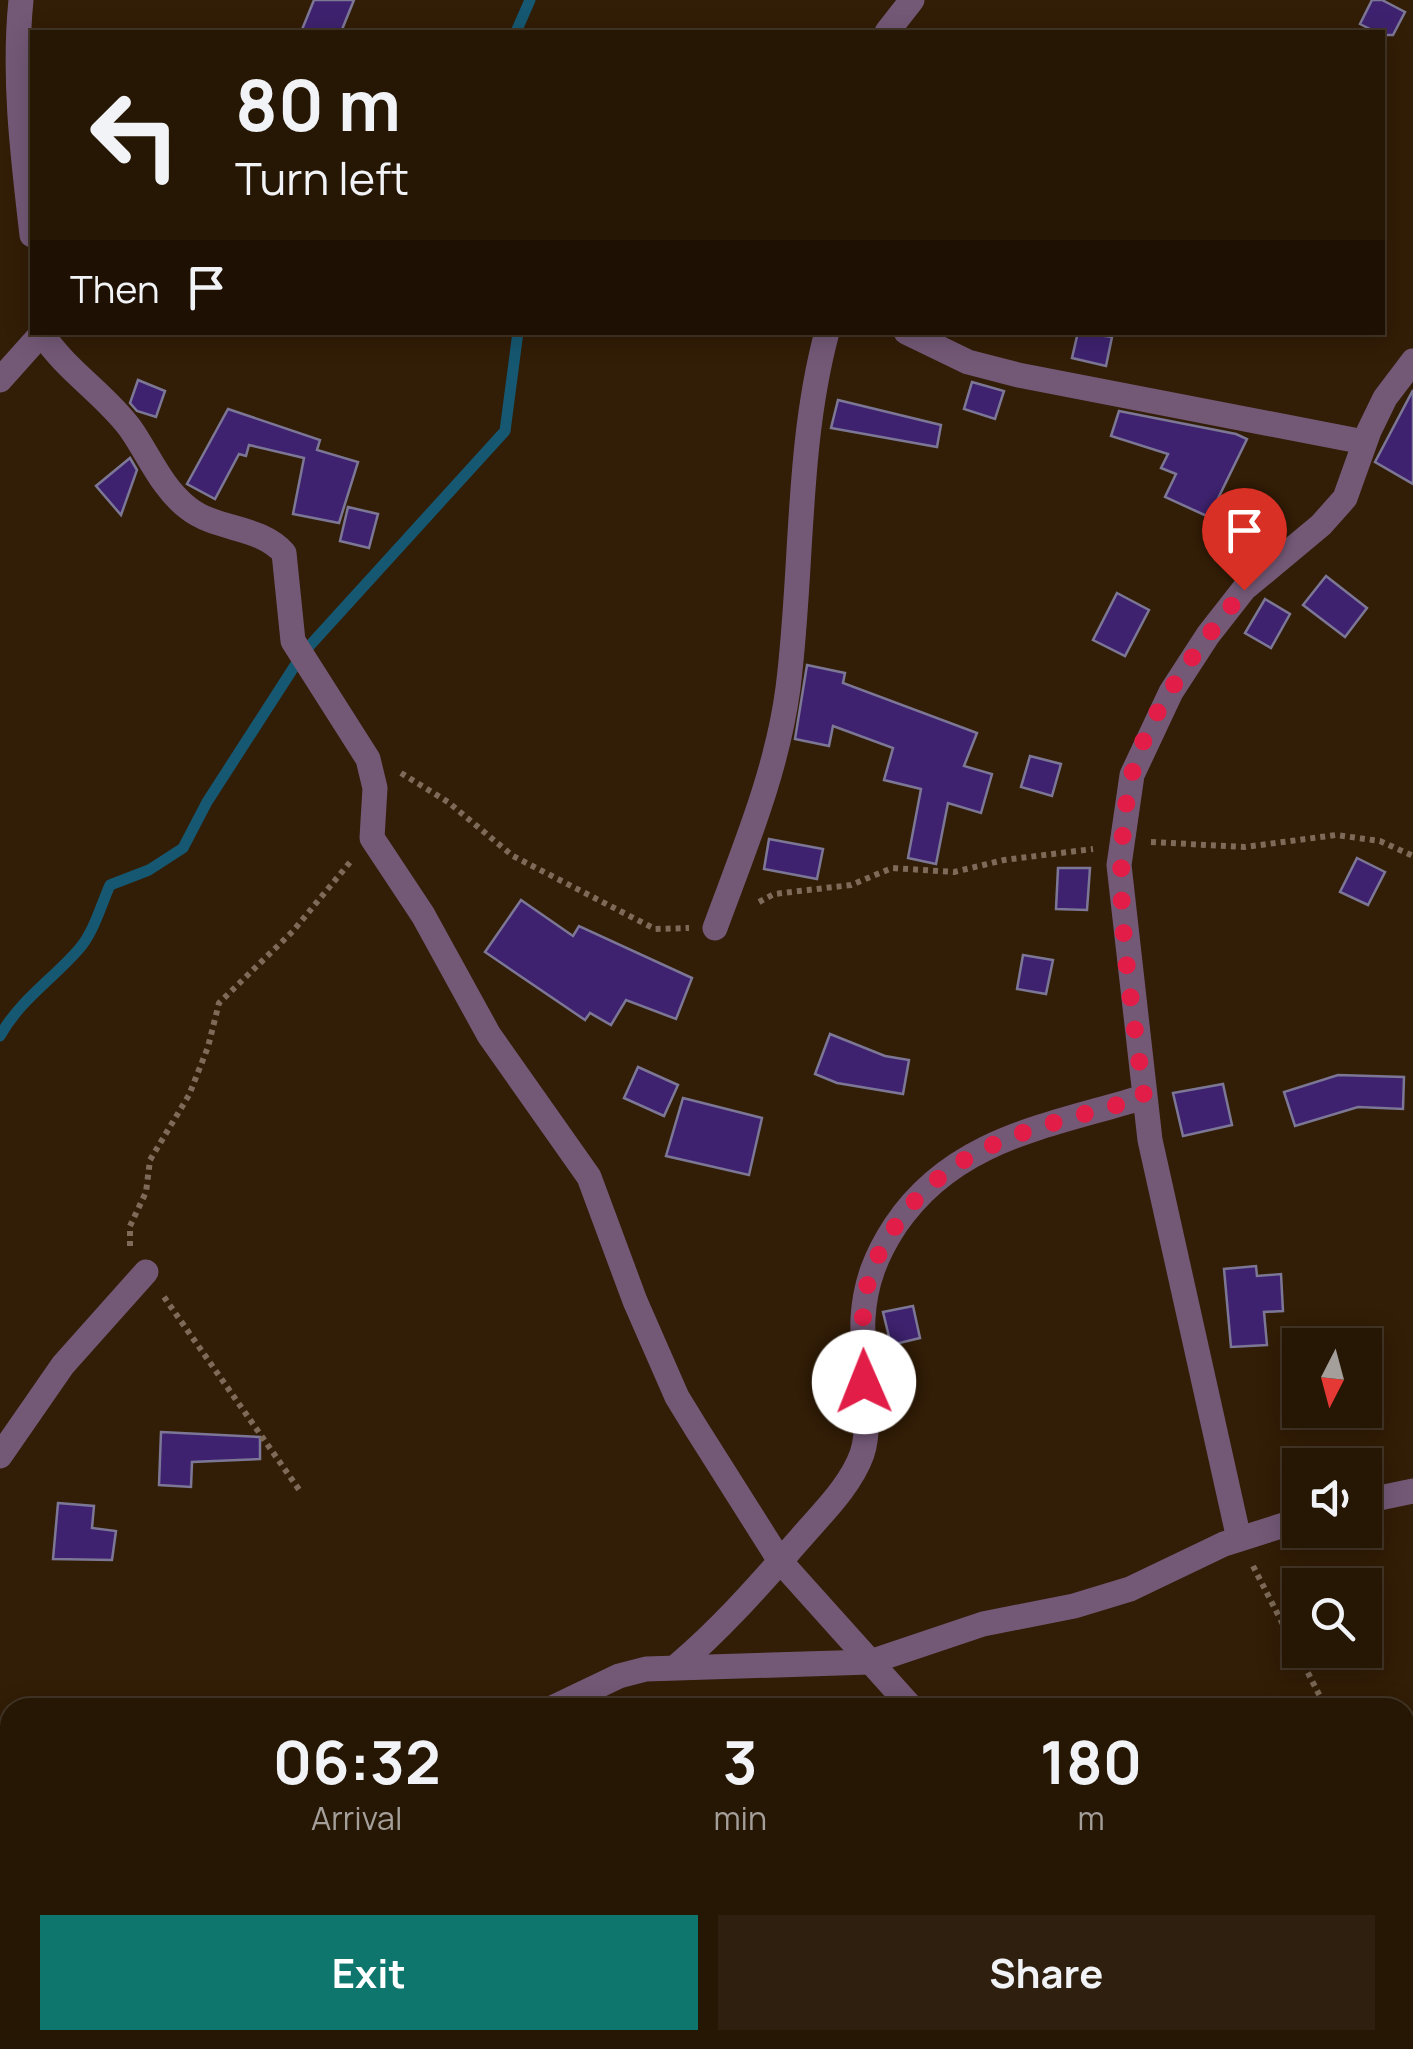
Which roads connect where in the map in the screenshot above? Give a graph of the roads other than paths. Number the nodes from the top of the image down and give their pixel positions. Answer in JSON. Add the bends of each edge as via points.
{"nodes":[{"id":1,"x":21,"y":0,"type":"edge"},
{"id":2,"x":912,"y":0,"type":"edge"},
{"id":3,"x":889,"y":30,"type":"edge"},
{"id":4,"x":30,"y":218,"type":"edge"},
{"id":5,"x":40,"y":335,"type":"edge"},
{"id":6,"x":43,"y":335,"type":"edge"},
{"id":7,"x":825,"y":335,"type":"edge"},
{"id":8,"x":912,"y":335,"type":"edge"},
{"id":9,"x":1413,"y":361,"type":"edge"},
{"id":10,"x":0,"y":380,"type":"edge"},
{"id":11,"x":1364,"y":442,"type":"junction"},
{"id":12,"x":715,"y":928,"type":"road end"},
{"id":13,"x":1144,"y":1097,"type":"junction"},
{"id":14,"x":146,"y":1272,"type":"road end"},
{"id":15,"x":0,"y":1456,"type":"edge"},
{"id":16,"x":1413,"y":1491,"type":"edge"},
{"id":17,"x":1382,"y":1497,"type":"edge"},
{"id":18,"x":1282,"y":1525,"type":"edge"},
{"id":19,"x":1239,"y":1538,"type":"junction"},
{"id":20,"x":780,"y":1561,"type":"junction"},
{"id":21,"x":870,"y":1662,"type":"junction"},
{"id":22,"x":678,"y":1665,"type":"junction"},
{"id":23,"x":573,"y":1698,"type":"edge"},
{"id":24,"x":903,"y":1698,"type":"edge"}],
"edges":[{"from":1,"to":4,"type":"street","via":[[20,134]]},
{"from":2,"to":3,"type":"street"},
{"from":5,"to":10,"type":"street"},
{"from":6,"to":20,"type":"street","via":[[129,427],[153,469],[186,506],[204,519],[262,536],[284,553],[293,640],[368,759],[375,788],[372,838],[489,1035],[589,1178],[678,1397]]},
{"from":7,"to":12,"type":"street","via":[[808,436],[788,691],[764,798]]},
{"from":8,"to":11,"type":"street","via":[[968,362],[1018,375]]},
{"from":9,"to":11,"type":"street"},
{"from":11,"to":13,"type":"street","via":[[1345,498],[1244,590],[1208,635],[1171,692],[1132,775],[1119,865]]},
{"from":13,"to":19,"type":"street"},
{"from":13,"to":20,"type":"street","via":[[969,1155],[938,1175],[902,1216],[877,1254],[866,1290],[864,1451]]},
{"from":14,"to":15,"type":"street","via":[[63,1365]]},
{"from":16,"to":17,"type":"street"},
{"from":18,"to":19,"type":"street"},
{"from":19,"to":21,"type":"street","via":[[1130,1589],[983,1624]]},
{"from":20,"to":21,"type":"street"},
{"from":20,"to":22,"type":"street"},
{"from":21,"to":22,"type":"street"},
{"from":21,"to":24,"type":"street"},
{"from":22,"to":23,"type":"street","via":[[619,1676]]}]}
